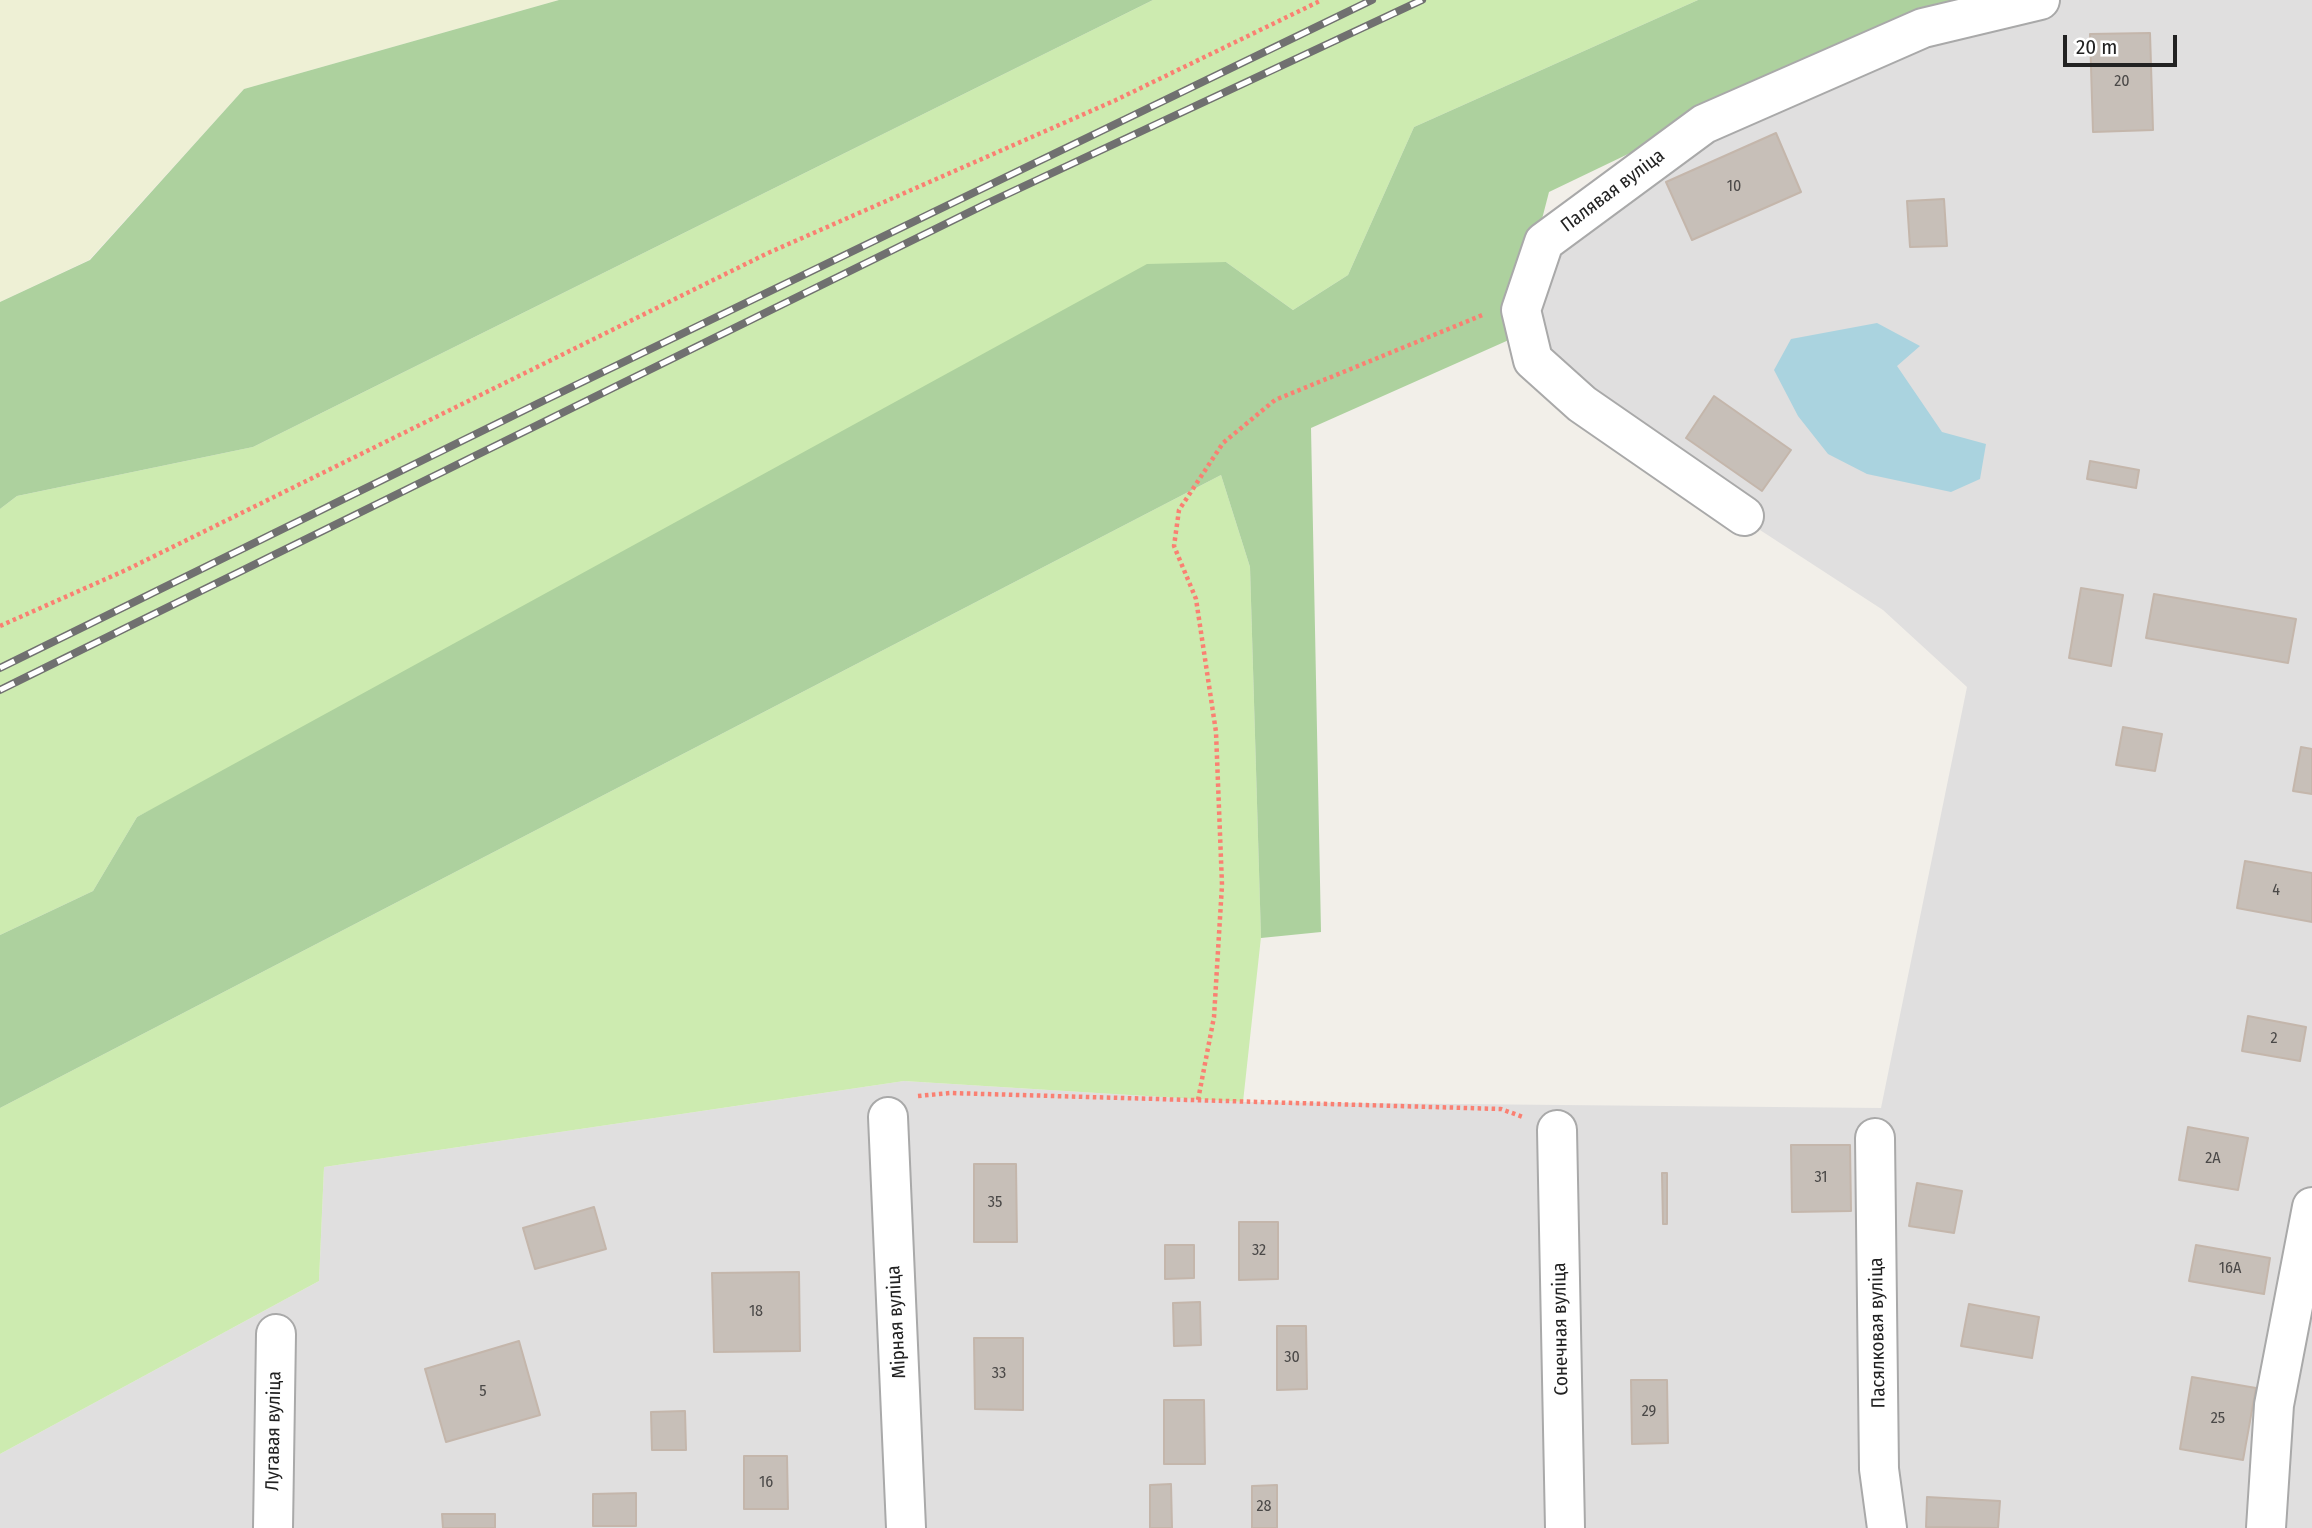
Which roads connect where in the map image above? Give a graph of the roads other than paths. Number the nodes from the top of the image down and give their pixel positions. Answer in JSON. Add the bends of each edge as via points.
{"nodes":[{"id":1,"x":2040,"y":0,"type":"edge"},
{"id":2,"x":1744,"y":516,"type":"dead end"},
{"id":3,"x":888,"y":1117,"type":"road end"},
{"id":4,"x":1557,"y":1130,"type":"road end"},
{"id":5,"x":1875,"y":1138,"type":"dead end"},
{"id":6,"x":2312,"y":1207,"type":"edge"},
{"id":7,"x":276,"y":1334,"type":"dead end"},
{"id":8,"x":272,"y":1528,"type":"edge"},
{"id":9,"x":906,"y":1528,"type":"edge"},
{"id":10,"x":1565,"y":1528,"type":"edge"},
{"id":11,"x":1887,"y":1528,"type":"edge"},
{"id":12,"x":2266,"y":1528,"type":"edge"}],
"edges":[{"from":1,"to":2,"type":"street","name":"Палявая вуліца","via":[[1923,28],[1703,124],[1544,242],[1521,310],[1533,360],[1582,404]]},
{"from":3,"to":9,"type":"street","name":"Мірная вуліца"},
{"from":4,"to":10,"type":"street","name":"Сонечная вуліца"},
{"from":5,"to":11,"type":"street","name":"Пасялковая вуліца","via":[[1880,1468]]},
{"from":6,"to":12,"type":"street","via":[[2274,1405]]},
{"from":7,"to":8,"type":"street","name":"Лугавая вуліца"}]}
